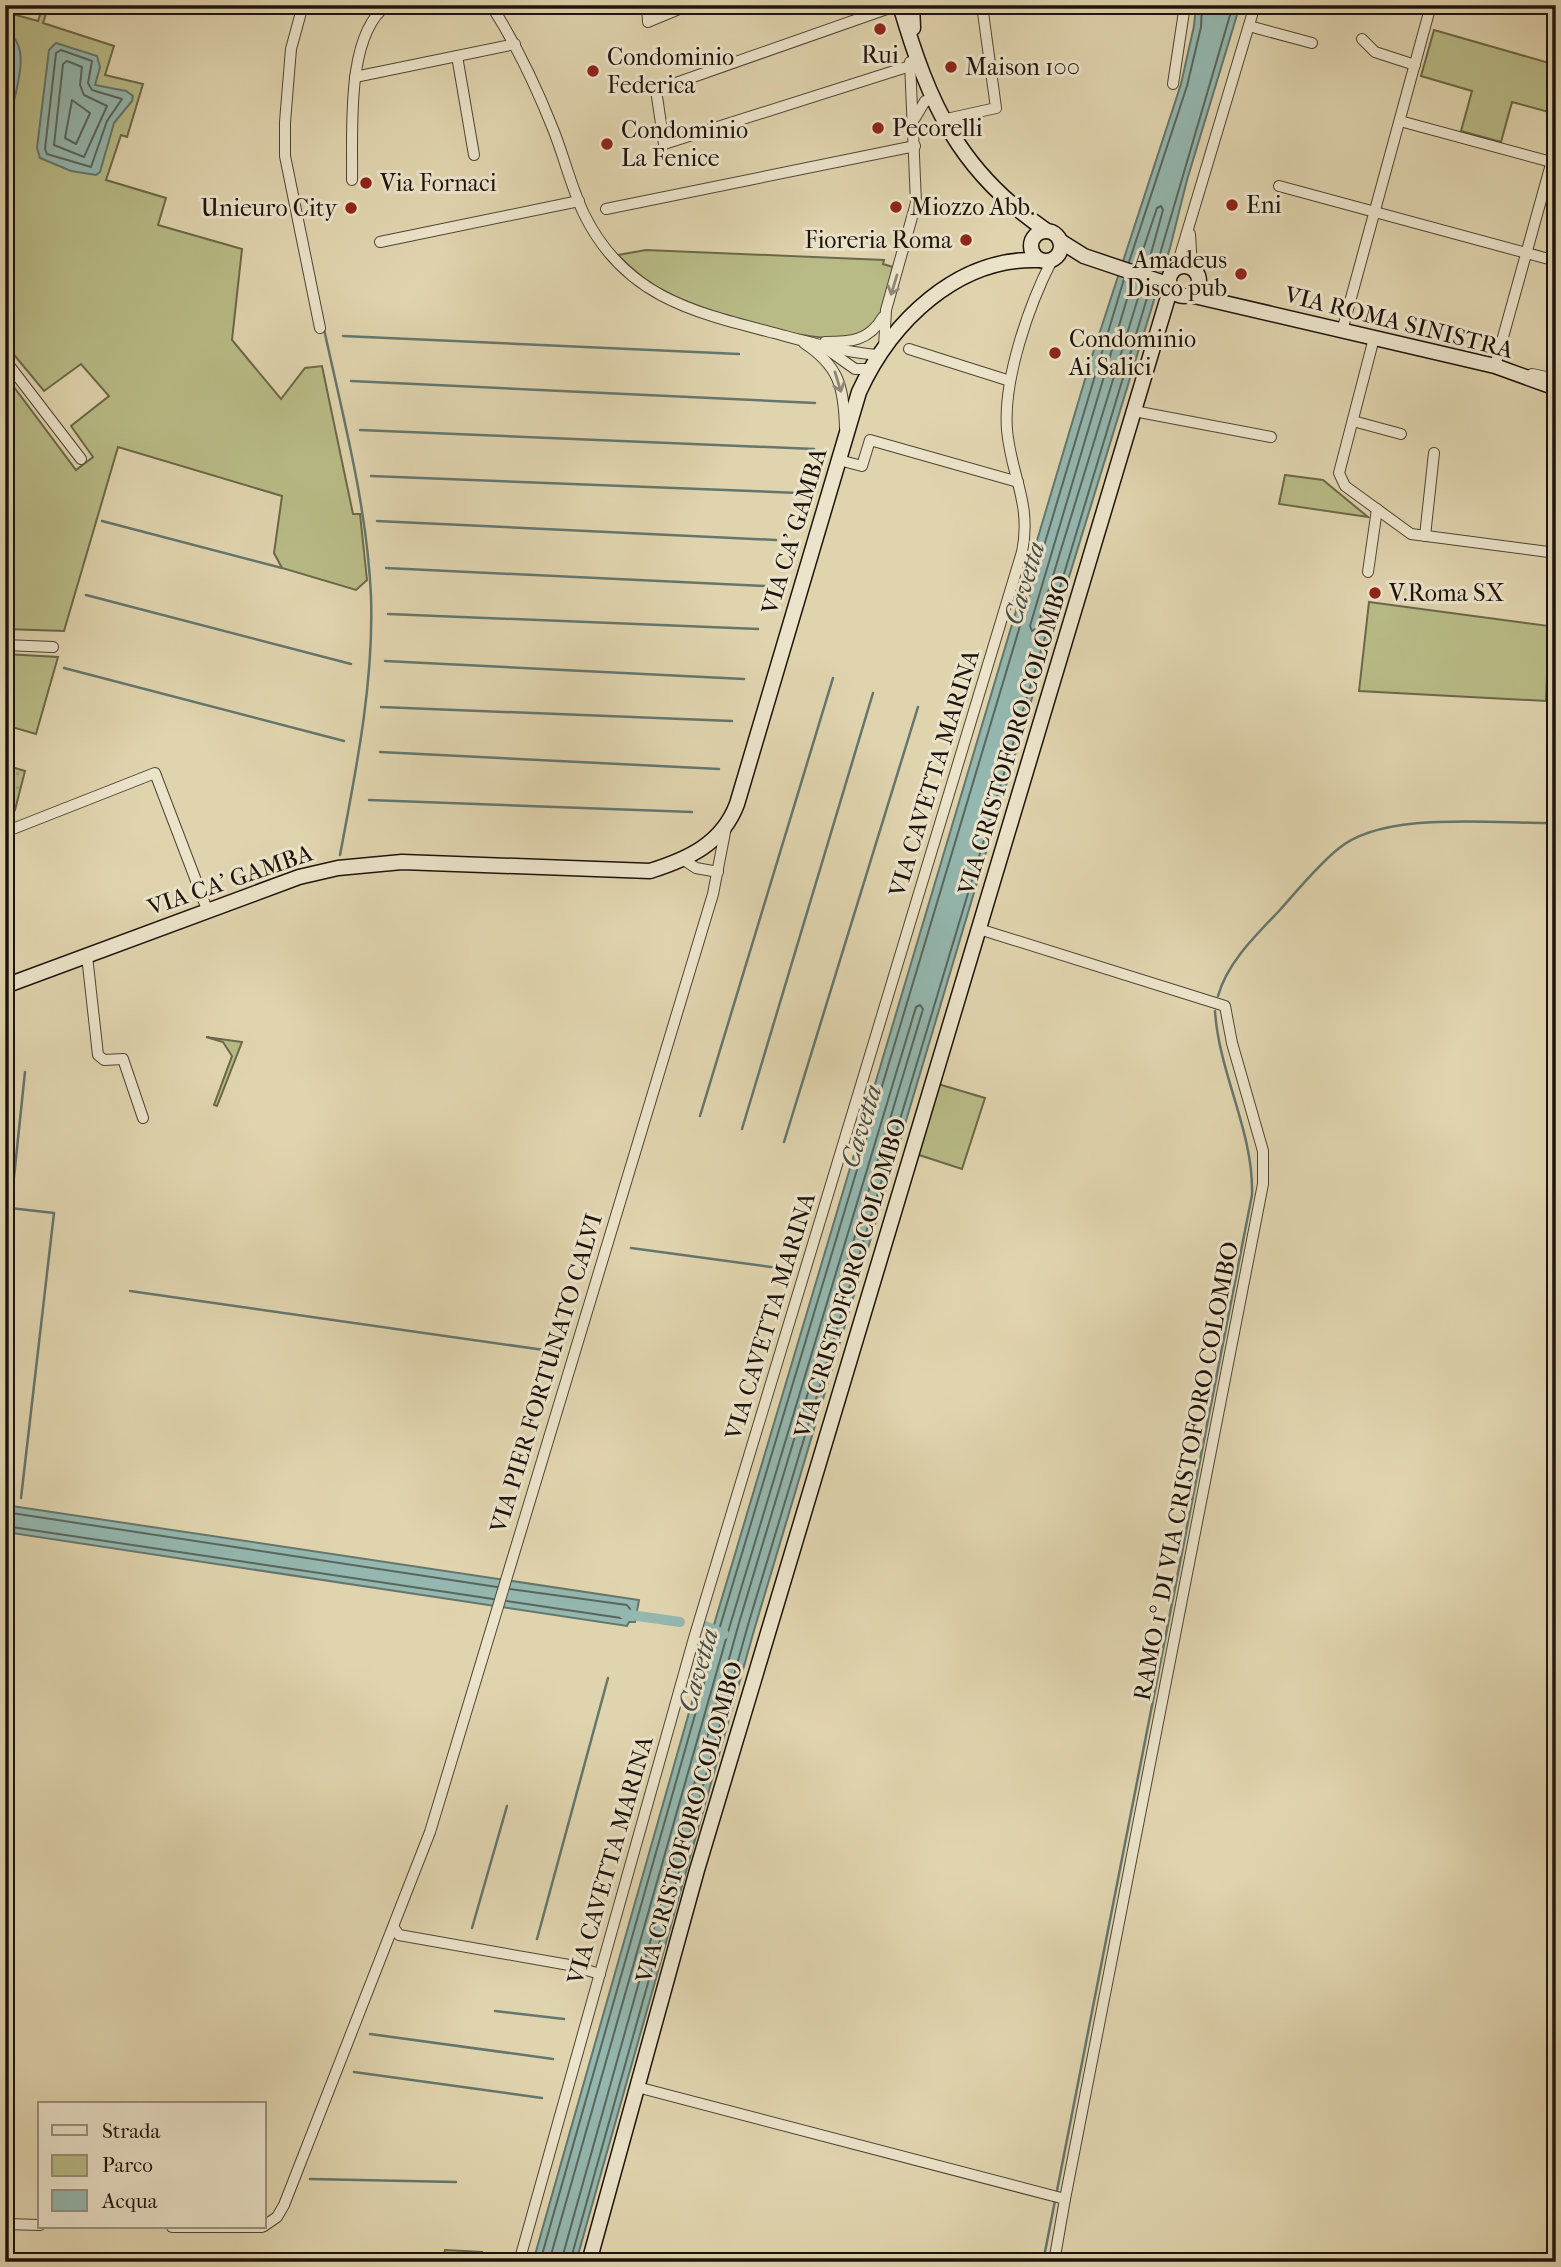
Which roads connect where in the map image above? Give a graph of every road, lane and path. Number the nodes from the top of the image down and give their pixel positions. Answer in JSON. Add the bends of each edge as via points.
{"nodes":[{"id":1,"x":303,"y":5,"type":"edge"},
{"id":2,"x":387,"y":5,"type":"edge"},
{"id":3,"x":491,"y":5,"type":"edge"},
{"id":4,"x":647,"y":5,"type":"edge"},
{"id":5,"x":689,"y":5,"type":"edge"},
{"id":6,"x":899,"y":5,"type":"edge"},
{"id":7,"x":912,"y":5,"type":"edge"},
{"id":8,"x":982,"y":5,"type":"edge"},
{"id":9,"x":1185,"y":5,"type":"edge"},
{"id":10,"x":1255,"y":5,"type":"edge"},
{"id":11,"x":1431,"y":5,"type":"edge"},
{"id":12,"x":1249,"y":26,"type":"junction"},
{"id":13,"x":1362,"y":39,"type":"dead end"},
{"id":14,"x":911,"y":40,"type":"junction"},
{"id":15,"x":1312,"y":43,"type":"dead end"},
{"id":16,"x":515,"y":44,"type":"junction"},
{"id":17,"x":457,"y":57,"type":"junction"},
{"id":18,"x":1415,"y":65,"type":"junction"},
{"id":19,"x":910,"y":66,"type":"junction"},
{"id":20,"x":355,"y":77,"type":"junction"},
{"id":21,"x":1173,"y":84,"type":"dead end"},
{"id":22,"x":930,"y":93,"type":"junction"},
{"id":23,"x":912,"y":101,"type":"junction"},
{"id":24,"x":914,"y":118,"type":"junction"},
{"id":25,"x":942,"y":120,"type":"junction"},
{"id":26,"x":1400,"y":121,"type":"junction"},
{"id":27,"x":915,"y":146,"type":"junction"},
{"id":28,"x":1556,"y":146,"type":"edge"},
{"id":29,"x":474,"y":155,"type":"dead end"},
{"id":30,"x":1554,"y":162,"type":"edge"},
{"id":31,"x":352,"y":180,"type":"dead end"},
{"id":32,"x":1279,"y":186,"type":"dead end"},
{"id":33,"x":579,"y":201,"type":"junction"},
{"id":34,"x":606,"y":209,"type":"dead end"},
{"id":35,"x":1375,"y":212,"type":"junction"},
{"id":36,"x":1022,"y":214,"type":"junction"},
{"id":37,"x":1192,"y":216,"type":"junction"},
{"id":38,"x":1047,"y":231,"type":"junction"},
{"id":39,"x":1059,"y":241,"type":"junction"},
{"id":40,"x":380,"y":242,"type":"dead end"},
{"id":41,"x":1031,"y":243,"type":"junction"},
{"id":42,"x":1526,"y":253,"type":"junction"},
{"id":43,"x":1091,"y":258,"type":"junction"},
{"id":44,"x":1047,"y":259,"type":"junction"},
{"id":45,"x":1008,"y":261,"type":"junction"},
{"id":46,"x":1556,"y":261,"type":"edge"},
{"id":47,"x":1196,"y":275,"type":"junction"},
{"id":48,"x":1174,"y":283,"type":"junction"},
{"id":49,"x":1230,"y":304,"type":"junction"},
{"id":50,"x":886,"y":310,"type":"junction"},
{"id":51,"x":320,"y":327,"type":"dead end"},
{"id":52,"x":1342,"y":331,"type":"junction"},
{"id":53,"x":1374,"y":338,"type":"junction"},
{"id":54,"x":798,"y":339,"type":"junction"},
{"id":55,"x":809,"y":342,"type":"junction"},
{"id":56,"x":821,"y":345,"type":"junction"},
{"id":57,"x":909,"y":349,"type":"dead end"},
{"id":58,"x":881,"y":351,"type":"junction"},
{"id":59,"x":5,"y":360,"type":"edge"},
{"id":60,"x":1495,"y":366,"type":"junction"},
{"id":61,"x":869,"y":369,"type":"junction"},
{"id":62,"x":1556,"y":379,"type":"edge"},
{"id":63,"x":1010,"y":381,"type":"junction"},
{"id":64,"x":1556,"y":388,"type":"edge"},
{"id":65,"x":1134,"y":411,"type":"junction"},
{"id":66,"x":1353,"y":421,"type":"junction"},
{"id":67,"x":1401,"y":434,"type":"dead end"},
{"id":68,"x":1271,"y":437,"type":"dead end"},
{"id":69,"x":845,"y":442,"type":"junction"},
{"id":70,"x":1434,"y":453,"type":"dead end"},
{"id":71,"x":81,"y":459,"type":"dead end"},
{"id":72,"x":839,"y":460,"type":"junction"},
{"id":73,"x":1018,"y":482,"type":"junction"},
{"id":74,"x":1377,"y":509,"type":"junction"},
{"id":75,"x":1425,"y":536,"type":"junction"},
{"id":76,"x":1556,"y":553,"type":"edge"},
{"id":77,"x":1368,"y":572,"type":"dead end"},
{"id":78,"x":5,"y":645,"type":"edge"},
{"id":79,"x":53,"y":647,"type":"dead end"},
{"id":80,"x":726,"y":827,"type":"junction"},
{"id":81,"x":10,"y":830,"type":"dead end"},
{"id":82,"x":684,"y":860,"type":"junction"},
{"id":83,"x":718,"y":872,"type":"junction"},
{"id":84,"x":208,"y":912,"type":"junction"},
{"id":85,"x":979,"y":929,"type":"junction"},
{"id":86,"x":87,"y":956,"type":"junction"},
{"id":87,"x":5,"y":986,"type":"edge"},
{"id":88,"x":143,"y":1118,"type":"dead end"},
{"id":89,"x":394,"y":1928,"type":"junction"},
{"id":90,"x":600,"y":1974,"type":"junction"},
{"id":91,"x":637,"y":2087,"type":"junction"},
{"id":92,"x":1058,"y":2197,"type":"junction"},
{"id":93,"x":5,"y":2224,"type":"edge"},
{"id":94,"x":266,"y":2224,"type":"edge"},
{"id":95,"x":38,"y":2225,"type":"edge"},
{"id":96,"x":519,"y":2262,"type":"edge"},
{"id":97,"x":589,"y":2262,"type":"edge"},
{"id":98,"x":1054,"y":2262,"type":"edge"}],
"edges":[{"from":1,"to":51,"type":"street","via":[[291,49],[285,156]]},
{"from":2,"to":20,"type":"street","via":[[375,14]]},
{"from":3,"to":16,"type":"street"},
{"from":4,"to":5,"type":"street","via":[[648,22]]},
{"from":6,"to":14,"type":"street"},
{"from":6,"to":19,"type":"street","via":[[656,89],[664,144]]},
{"from":7,"to":14,"type":"street"},
{"from":8,"to":25,"type":"street","via":[[996,108]]},
{"from":9,"to":21,"type":"street"},
{"from":10,"to":12,"type":"street"},
{"from":11,"to":18,"type":"street"},
{"from":12,"to":15,"type":"street"},
{"from":12,"to":37,"type":"street"},
{"from":13,"to":18,"type":"street","via":[[1375,52]]},
{"from":14,"to":19,"type":"street"},
{"from":14,"to":22,"type":"street"},
{"from":16,"to":17,"type":"street"},
{"from":16,"to":33,"type":"street"},
{"from":17,"to":20,"type":"street"},
{"from":17,"to":29,"type":"street"},
{"from":18,"to":26,"type":"street"},
{"from":19,"to":23,"type":"street"},
{"from":20,"to":31,"type":"street"},
{"from":22,"to":23,"type":"street","via":[[918,88]]},
{"from":22,"to":24,"type":"street"},
{"from":22,"to":25,"type":"street"},
{"from":23,"to":24,"type":"street"},
{"from":24,"to":27,"type":"street"},
{"from":25,"to":36,"type":"street","via":[[964,154]]},
{"from":26,"to":30,"type":"street"},
{"from":26,"to":35,"type":"street"},
{"from":27,"to":34,"type":"street"},
{"from":27,"to":50,"type":"street","one_way":true,"via":[[914,216]]},
{"from":28,"to":30,"type":"street"},
{"from":30,"to":42,"type":"street"},
{"from":32,"to":35,"type":"street"},
{"from":33,"to":40,"type":"street"},
{"from":33,"to":54,"type":"street","via":[[599,239],[649,290],[681,307]]},
{"from":35,"to":42,"type":"street"},
{"from":35,"to":52,"type":"street"},
{"from":36,"to":38,"type":"street"},
{"from":36,"to":41,"type":"street"},
{"from":37,"to":47,"type":"street"},
{"from":37,"to":48,"type":"street"},
{"from":38,"to":39,"type":"street"},
{"from":38,"to":41,"type":"street","via":[[1038,233]]},
{"from":39,"to":43,"type":"street"},
{"from":39,"to":44,"type":"street","via":[[1060,248]]},
{"from":41,"to":44,"type":"street"},
{"from":41,"to":45,"type":"street","name":"VIA CA' GAMBA"},
{"from":42,"to":46,"type":"street"},
{"from":42,"to":60,"type":"street"},
{"from":43,"to":44,"type":"street","name":"VIA CA' GAMBA"},
{"from":43,"to":48,"type":"street","name":"VIA ROMA SINISTRA"},
{"from":44,"to":45,"type":"street","name":"VIA CA' GAMBA"},
{"from":44,"to":63,"type":"street","name":"VIA CAVETTA MARINA"},
{"from":45,"to":58,"type":"street","name":"VIA CA' GAMBA","via":[[967,275],[938,293]]},
{"from":47,"to":48,"type":"street","name":"VIA CRISTOFORO COLOMBO"},
{"from":47,"to":48,"type":"street","via":[[1183,266]]},
{"from":47,"to":49,"type":"street","name":"VIA ROMA SINISTRA"},
{"from":48,"to":49,"type":"street","name":"VIA ROMA SINISTRA"},
{"from":48,"to":65,"type":"street","name":"VIA CRISTOFORO COLOMBO"},
{"from":49,"to":52,"type":"street","name":"VIA ROMA SINISTRA"},
{"from":50,"to":55,"type":"street","via":[[874,331],[861,340]]},
{"from":50,"to":58,"type":"street"},
{"from":52,"to":53,"type":"street","name":"VIA ROMA SINISTRA"},
{"from":53,"to":60,"type":"street","name":"VIA ROMA SINISTRA"},
{"from":53,"to":66,"type":"street"},
{"from":54,"to":55,"type":"street"},
{"from":54,"to":69,"type":"street","one_way":true,"via":[[822,356],[837,376]]},
{"from":55,"to":56,"type":"street"},
{"from":56,"to":58,"type":"street"},
{"from":56,"to":61,"type":"street","via":[[855,369]]},
{"from":57,"to":63,"type":"street"},
{"from":58,"to":61,"type":"street","name":"VIA CA' GAMBA"},
{"from":59,"to":71,"type":"street"},
{"from":60,"to":62,"type":"street"},
{"from":60,"to":64,"type":"street","name":"VIA ROMA SINISTRA"},
{"from":61,"to":69,"type":"street","name":"VIA CA' GAMBA"},
{"from":63,"to":73,"type":"street","name":"VIA CAVETTA MARINA","via":[[1007,433]]},
{"from":65,"to":68,"type":"street"},
{"from":65,"to":85,"type":"street","name":"VIA CRISTOFORO COLOMBO"},
{"from":66,"to":67,"type":"street"},
{"from":66,"to":74,"type":"street","via":[[1339,473],[1341,481]]},
{"from":69,"to":72,"type":"street","name":"VIA CA' GAMBA"},
{"from":70,"to":75,"type":"street"},
{"from":72,"to":73,"type":"street","via":[[862,466],[870,440]]},
{"from":72,"to":80,"type":"street","name":"VIA CA' GAMBA","via":[[737,804]]},
{"from":73,"to":90,"type":"street","name":"VIA CAVETTA MARINA","via":[[1026,515],[1022,552],[694,1638]]},
{"from":74,"to":75,"type":"street","via":[[1411,534]]},
{"from":74,"to":77,"type":"street"},
{"from":75,"to":76,"type":"street"},
{"from":78,"to":79,"type":"street"},
{"from":80,"to":82,"type":"street","name":"VIA CA' GAMBA"},
{"from":80,"to":83,"type":"street","name":"VIA PIER FORTUNATO CALVI"},
{"from":81,"to":84,"type":"street","via":[[155,773]]},
{"from":82,"to":83,"type":"street"},
{"from":82,"to":84,"type":"street","name":"VIA CA' GAMBA","via":[[650,872],[362,864],[299,877]]},
{"from":83,"to":89,"type":"street","name":"VIA PIER FORTUNATO CALVI","via":[[430,1832]]},
{"from":84,"to":86,"type":"street","name":"VIA CA' GAMBA"},
{"from":85,"to":91,"type":"street","name":"VIA CRISTOFORO COLOMBO","via":[[764,1644]]},
{"from":85,"to":92,"type":"street","name":"RAMO 1° DI VIA CRISTOFORO COLOMBO","via":[[1225,1006],[1263,1151],[1263,1184]]},
{"from":86,"to":87,"type":"street","name":"VIA CA' GAMBA"},
{"from":86,"to":88,"type":"street","via":[[98,1055],[104,1060],[123,1059]]},
{"from":89,"to":90,"type":"street","via":[[399,1934]]},
{"from":89,"to":94,"type":"street","name":"VIA PIER FORTUNATO CALVI","via":[[284,2205]]},
{"from":90,"to":96,"type":"street","name":"VIA CAVETTA MARINA"},
{"from":91,"to":92,"type":"street"},
{"from":91,"to":97,"type":"street","name":"VIA CRISTOFORO COLOMBO"},
{"from":92,"to":98,"type":"street"},
{"from":93,"to":95,"type":"street"}]}
